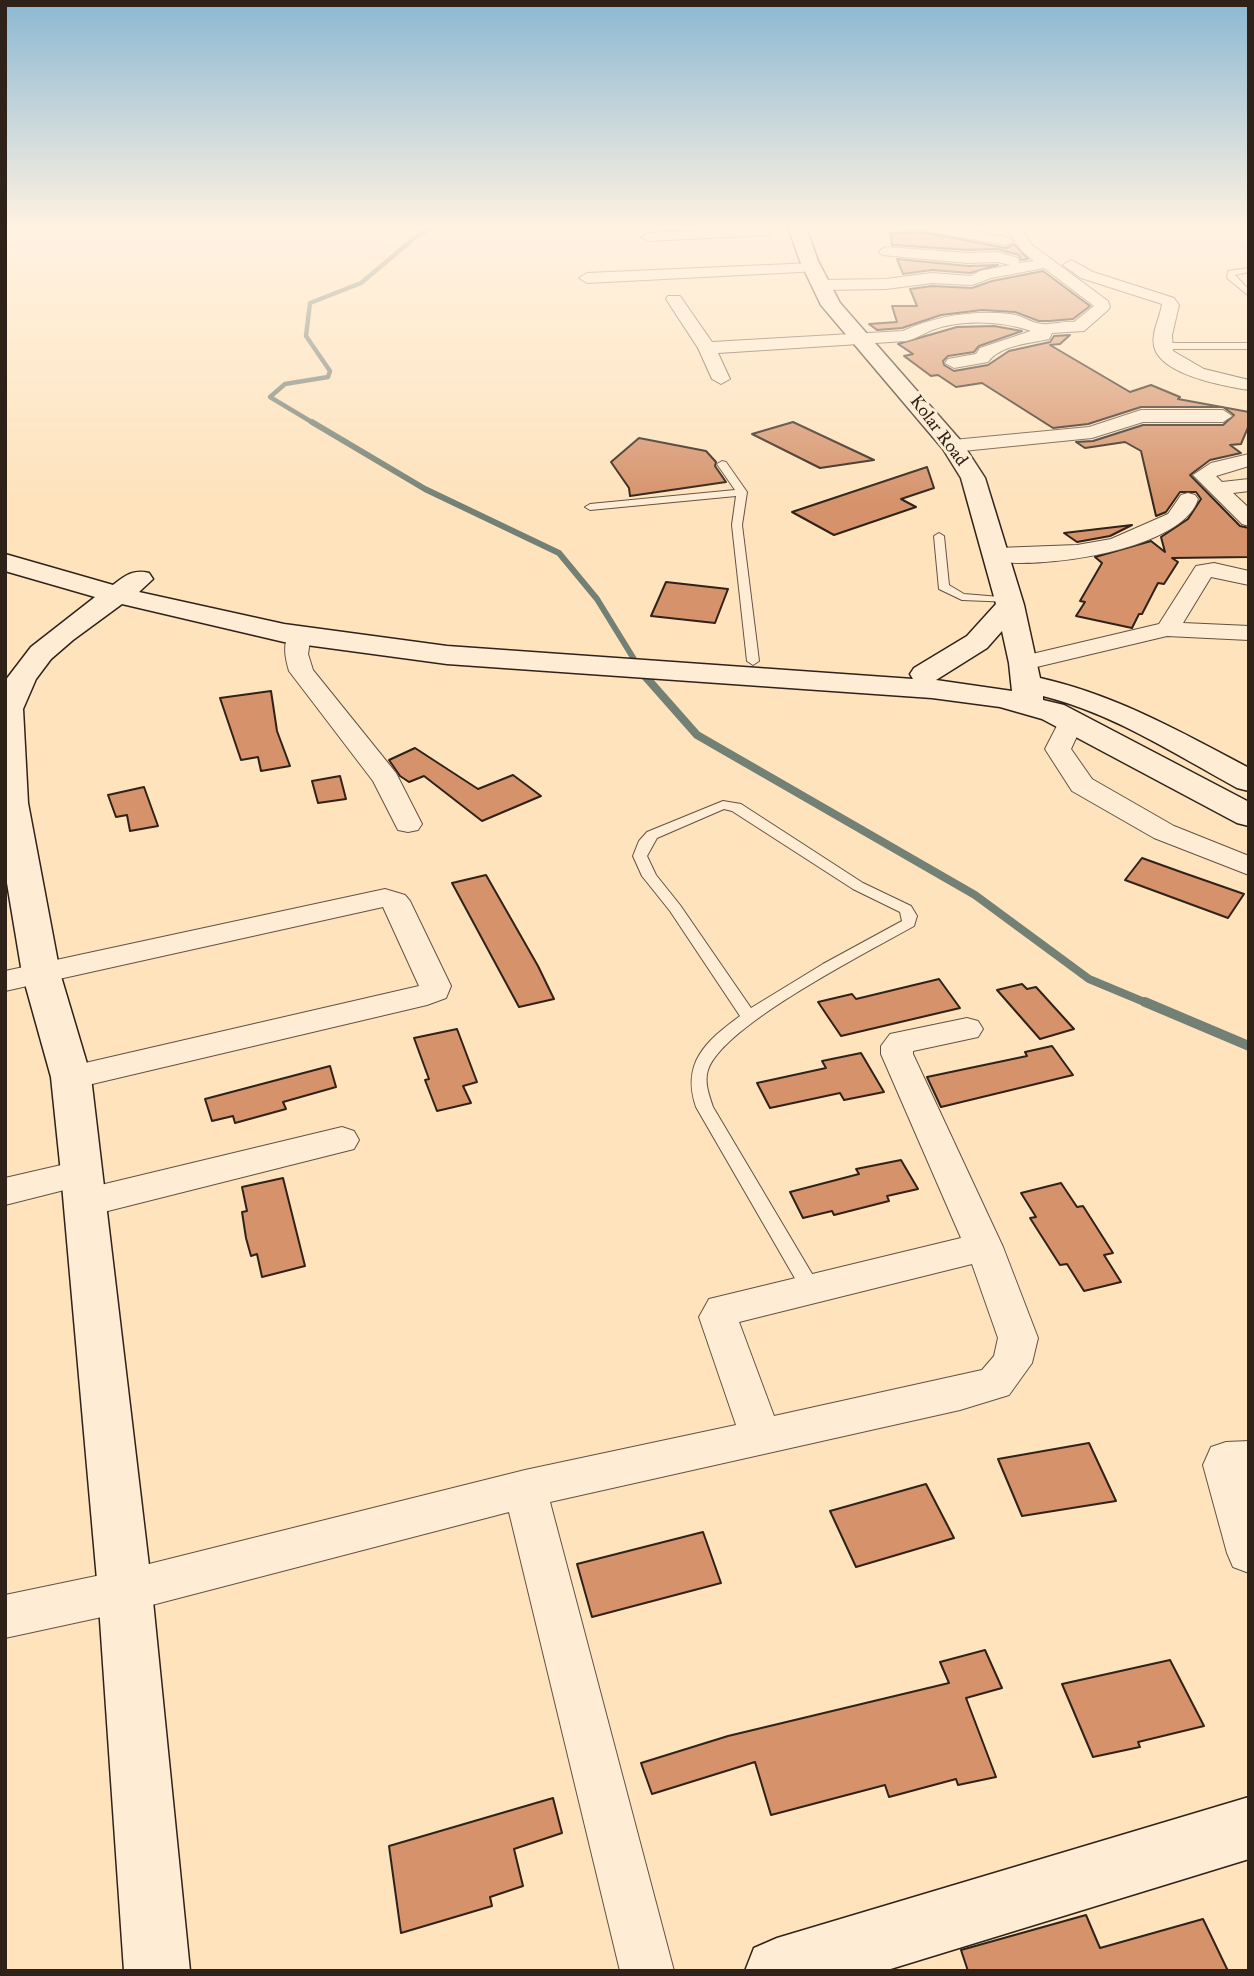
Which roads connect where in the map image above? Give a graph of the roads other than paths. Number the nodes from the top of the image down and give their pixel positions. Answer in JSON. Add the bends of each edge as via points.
{"nodes":[{"id":1,"x":688,"y":319,"type":"edge"},
{"id":2,"x":844,"y":319,"type":"edge"},
{"id":3,"x":971,"y":319,"type":"edge"},
{"id":4,"x":1012,"y":319,"type":"edge"},
{"id":5,"x":1088,"y":319,"type":"edge"},
{"id":6,"x":1168,"y":319,"type":"edge"},
{"id":7,"x":1043,"y":330,"type":"junction"},
{"id":8,"x":863,"y":339,"type":"junction"},
{"id":9,"x":1161,"y":346,"type":"junction"},
{"id":10,"x":1249,"y":346,"type":"edge"},
{"id":11,"x":707,"y":348,"type":"junction"},
{"id":12,"x":954,"y":363,"type":"dead end"},
{"id":13,"x":721,"y":379,"type":"dead end"},
{"id":14,"x":1249,"y":385,"type":"edge"},
{"id":15,"x":1223,"y":416,"type":"dead end"},
{"id":16,"x":953,"y":446,"type":"junction"},
{"id":17,"x":1249,"y":460,"type":"edge"},
{"id":18,"x":722,"y":464,"type":"dead end"},
{"id":19,"x":1249,"y":485,"type":"edge"},
{"id":20,"x":1217,"y":489,"type":"junction"},
{"id":21,"x":742,"y":492,"type":"junction"},
{"id":22,"x":1188,"y":499,"type":"dead end"},
{"id":23,"x":590,"y":507,"type":"dead end"},
{"id":24,"x":1249,"y":520,"type":"edge"},
{"id":25,"x":939,"y":536,"type":"dead end"},
{"id":26,"x":5,"y":541,"type":"edge"},
{"id":27,"x":997,"y":555,"type":"junction"},
{"id":28,"x":5,"y":562,"type":"edge"},
{"id":29,"x":1249,"y":578,"type":"edge"},
{"id":30,"x":128,"y":587,"type":"junction"},
{"id":31,"x":1009,"y":602,"type":"junction"},
{"id":32,"x":1167,"y":629,"type":"junction"},
{"id":33,"x":1249,"y":633,"type":"edge"},
{"id":34,"x":299,"y":635,"type":"junction"},
{"id":35,"x":533,"y":652,"type":"junction"},
{"id":36,"x":753,"y":661,"type":"junction"},
{"id":37,"x":674,"y":663,"type":"junction"},
{"id":38,"x":925,"y":674,"type":"junction"},
{"id":39,"x":1026,"y":684,"type":"junction"},
{"id":40,"x":7,"y":709,"type":"edge"},
{"id":41,"x":1070,"y":723,"type":"junction"},
{"id":42,"x":1249,"y":781,"type":"edge"},
{"id":43,"x":8,"y":804,"type":"edge"},
{"id":44,"x":1249,"y":816,"type":"edge"},
{"id":45,"x":408,"y":824,"type":"dead end"},
{"id":46,"x":1249,"y":866,"type":"edge"},
{"id":47,"x":23,"y":977,"type":"edge"},
{"id":48,"x":748,"y":1016,"type":"junction"},
{"id":49,"x":967,"y":1029,"type":"dead end"},
{"id":50,"x":71,"y":1077,"type":"junction"},
{"id":51,"x":342,"y":1140,"type":"dead end"},
{"id":52,"x":83,"y":1188,"type":"junction"},
{"id":53,"x":5,"y":1192,"type":"edge"},
{"id":54,"x":984,"y":1247,"type":"junction"},
{"id":55,"x":811,"y":1289,"type":"junction"},
{"id":56,"x":761,"y":1438,"type":"junction"},
{"id":57,"x":1249,"y":1459,"type":"edge"},
{"id":58,"x":525,"y":1489,"type":"junction"},
{"id":59,"x":1249,"y":1553,"type":"edge"},
{"id":60,"x":125,"y":1591,"type":"junction"},
{"id":61,"x":5,"y":1617,"type":"edge"},
{"id":62,"x":1249,"y":1828,"type":"edge"},
{"id":63,"x":157,"y":1971,"type":"edge"},
{"id":64,"x":647,"y":1971,"type":"edge"},
{"id":65,"x":777,"y":1971,"type":"edge"}],
"edges":[{"from":1,"to":11,"type":"street"},
{"from":2,"to":8,"type":"main road","name":"Kolar Road"},
{"from":3,"to":8,"type":"street","via":[[930,325],[909,335]]},
{"from":4,"to":7,"type":"street"},
{"from":5,"to":7,"type":"street","via":[[1079,327]]},
{"from":6,"to":9,"type":"street"},
{"from":7,"to":12,"type":"street","via":[[1043,335],[1027,335],[986,352],[982,358]]},
{"from":8,"to":11,"type":"street"},
{"from":8,"to":16,"type":"main road","name":"Kolar Road"},
{"from":9,"to":10,"type":"lane"},
{"from":9,"to":14,"type":"street","via":[[1165,355],[1191,369]]},
{"from":11,"to":13,"type":"street"},
{"from":15,"to":16,"type":"street","via":[[1141,416],[1092,432]]},
{"from":16,"to":27,"type":"main road","name":"Kolar Road","via":[[972,478]]},
{"from":17,"to":20,"type":"street","via":[[1205,473]]},
{"from":18,"to":21,"type":"lane"},
{"from":19,"to":20,"type":"street"},
{"from":20,"to":24,"type":"street"},
{"from":21,"to":23,"type":"lane"},
{"from":21,"to":36,"type":"lane","via":[[737,525]]},
{"from":22,"to":27,"type":"street","via":[[1186,509],[1175,520],[1118,545],[1068,553]]},
{"from":25,"to":31,"type":"lane","via":[[943,587],[962,597]]},
{"from":26,"to":30,"type":"main road"},
{"from":27,"to":31,"type":"main road","name":"Kolar Road"},
{"from":28,"to":30,"type":"main road"},
{"from":29,"to":32,"type":"street","via":[[1204,571]]},
{"from":30,"to":34,"type":"main road"},
{"from":30,"to":35,"type":"main road","via":[[312,621]]},
{"from":30,"to":40,"type":"main road","via":[[41,653],[22,677]]},
{"from":31,"to":38,"type":"main road","via":[[977,642]]},
{"from":31,"to":39,"type":"main road","name":"Kolar Road"},
{"from":32,"to":33,"type":"street"},
{"from":32,"to":39,"type":"street"},
{"from":34,"to":35,"type":"main road","via":[[447,655]]},
{"from":34,"to":45,"type":"street","via":[[296,654],[301,671],[386,779]]},
{"from":35,"to":37,"type":"main road"},
{"from":36,"to":37,"type":"main road"},
{"from":36,"to":38,"type":"main road"},
{"from":37,"to":39,"type":"main road","via":[[932,689]]},
{"from":38,"to":39,"type":"main road"},
{"from":39,"to":41,"type":"main road"},
{"from":39,"to":42,"type":"main road","via":[[1073,695],[1118,714]]},
{"from":40,"to":43,"type":"main road"},
{"from":41,"to":44,"type":"main road"},
{"from":41,"to":46,"type":"street","via":[[1058,749],[1082,785],[1164,832]]},
{"from":43,"to":47,"type":"main road"},
{"from":47,"to":50,"type":"main road"},
{"from":47,"to":50,"type":"street","via":[[385,898],[395,901],[435,986],[427,995]]},
{"from":48,"to":48,"type":"lane","via":[[909,923],[910,916],[906,909],[858,886],[736,807],[723,805],[652,835],[640,856],[649,876],[676,908]]},
{"from":48,"to":55,"type":"lane","via":[[702,1064],[698,1090]]},
{"from":49,"to":54,"type":"street","via":[[902,1041],[897,1054]]},
{"from":50,"to":52,"type":"main road"},
{"from":51,"to":52,"type":"street"},
{"from":52,"to":53,"type":"street"},
{"from":52,"to":60,"type":"main road"},
{"from":54,"to":55,"type":"street"},
{"from":54,"to":56,"type":"street","via":[[1018,1338],[1012,1363],[995,1382]]},
{"from":55,"to":56,"type":"street","via":[[723,1310],[718,1317]]},
{"from":56,"to":58,"type":"street"},
{"from":57,"to":59,"type":"street","via":[[1231,1458],[1223,1465]]},
{"from":58,"to":60,"type":"street"},
{"from":58,"to":64,"type":"street"},
{"from":60,"to":61,"type":"street"},
{"from":60,"to":63,"type":"main road"},
{"from":62,"to":65,"type":"main road"}]}
